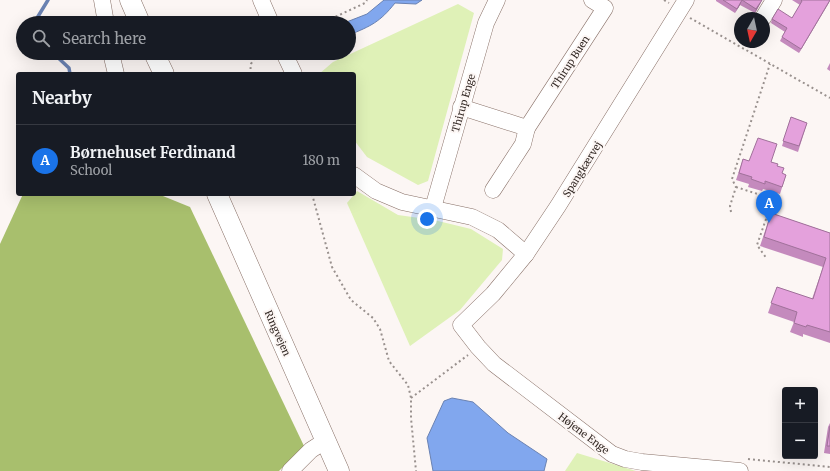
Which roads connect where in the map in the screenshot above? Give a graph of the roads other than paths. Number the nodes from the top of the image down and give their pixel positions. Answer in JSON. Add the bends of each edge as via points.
{"nodes":[{"id":1,"x":102,"y":0,"type":"edge"},
{"id":2,"x":130,"y":0,"type":"edge"},
{"id":3,"x":261,"y":0,"type":"edge"},
{"id":4,"x":497,"y":0,"type":"edge"},
{"id":5,"x":592,"y":0,"type":"edge"},
{"id":6,"x":774,"y":0,"type":"edge"},
{"id":7,"x":682,"y":6,"type":"edge"},
{"id":8,"x":767,"y":12,"type":"edge"},
{"id":9,"x":105,"y":16,"type":"edge"},
{"id":10,"x":137,"y":16,"type":"edge"},
{"id":11,"x":268,"y":16,"type":"edge"},
{"id":12,"x":113,"y":60,"type":"edge"},
{"id":13,"x":157,"y":60,"type":"edge"},
{"id":14,"x":287,"y":60,"type":"edge"},
{"id":15,"x":116,"y":72,"type":"edge"},
{"id":16,"x":163,"y":72,"type":"edge"},
{"id":17,"x":293,"y":72,"type":"edge"},
{"id":18,"x":462,"y":107,"type":"junction"},
{"id":19,"x":527,"y":128,"type":"junction"},
{"id":20,"x":356,"y":176,"type":"edge"},
{"id":21,"x":493,"y":190,"type":"dead end"},
{"id":22,"x":218,"y":196,"type":"edge"},
{"id":23,"x":432,"y":208,"type":"junction"},
{"id":24,"x":526,"y":254,"type":"junction"},
{"id":25,"x":460,"y":325,"type":"joint"},
{"id":26,"x":325,"y":441,"type":"junction"},
{"id":27,"x":743,"y":465,"type":"edge"},
{"id":28,"x":290,"y":471,"type":"edge"},
{"id":29,"x":339,"y":471,"type":"edge"}],
"edges":[{"from":1,"to":9,"type":"street"},
{"from":2,"to":10,"type":"main road"},
{"from":3,"to":11,"type":"street"},
{"from":4,"to":18,"type":"street","name":"Thirup Enge","via":[[486,23]]},
{"from":5,"to":19,"type":"street","name":"Thirup Buen","via":[[605,8]]},
{"from":6,"to":8,"type":"street"},
{"from":7,"to":24,"type":"street","name":"Spangkærvej"},
{"from":12,"to":15,"type":"street"},
{"from":13,"to":16,"type":"main road"},
{"from":14,"to":17,"type":"street"},
{"from":18,"to":19,"type":"street"},
{"from":18,"to":23,"type":"street","name":"Thirup Enge"},
{"from":19,"to":21,"type":"street","name":"Thirup Buen","via":[[523,144]]},
{"from":20,"to":23,"type":"street","via":[[376,191],[402,202]]},
{"from":22,"to":26,"type":"main road","name":"Ringvejen"},
{"from":23,"to":24,"type":"street","via":[[472,217],[498,230]]},
{"from":24,"to":25,"type":"street","name":"Spangkærvej","via":[[493,294]]},
{"from":25,"to":27,"type":"street","name":"Højene Enge","via":[[494,364],[612,454],[642,462]]},
{"from":26,"to":28,"type":"street","via":[[311,450]]},
{"from":26,"to":29,"type":"main road","name":"Ringvejen"}]}
